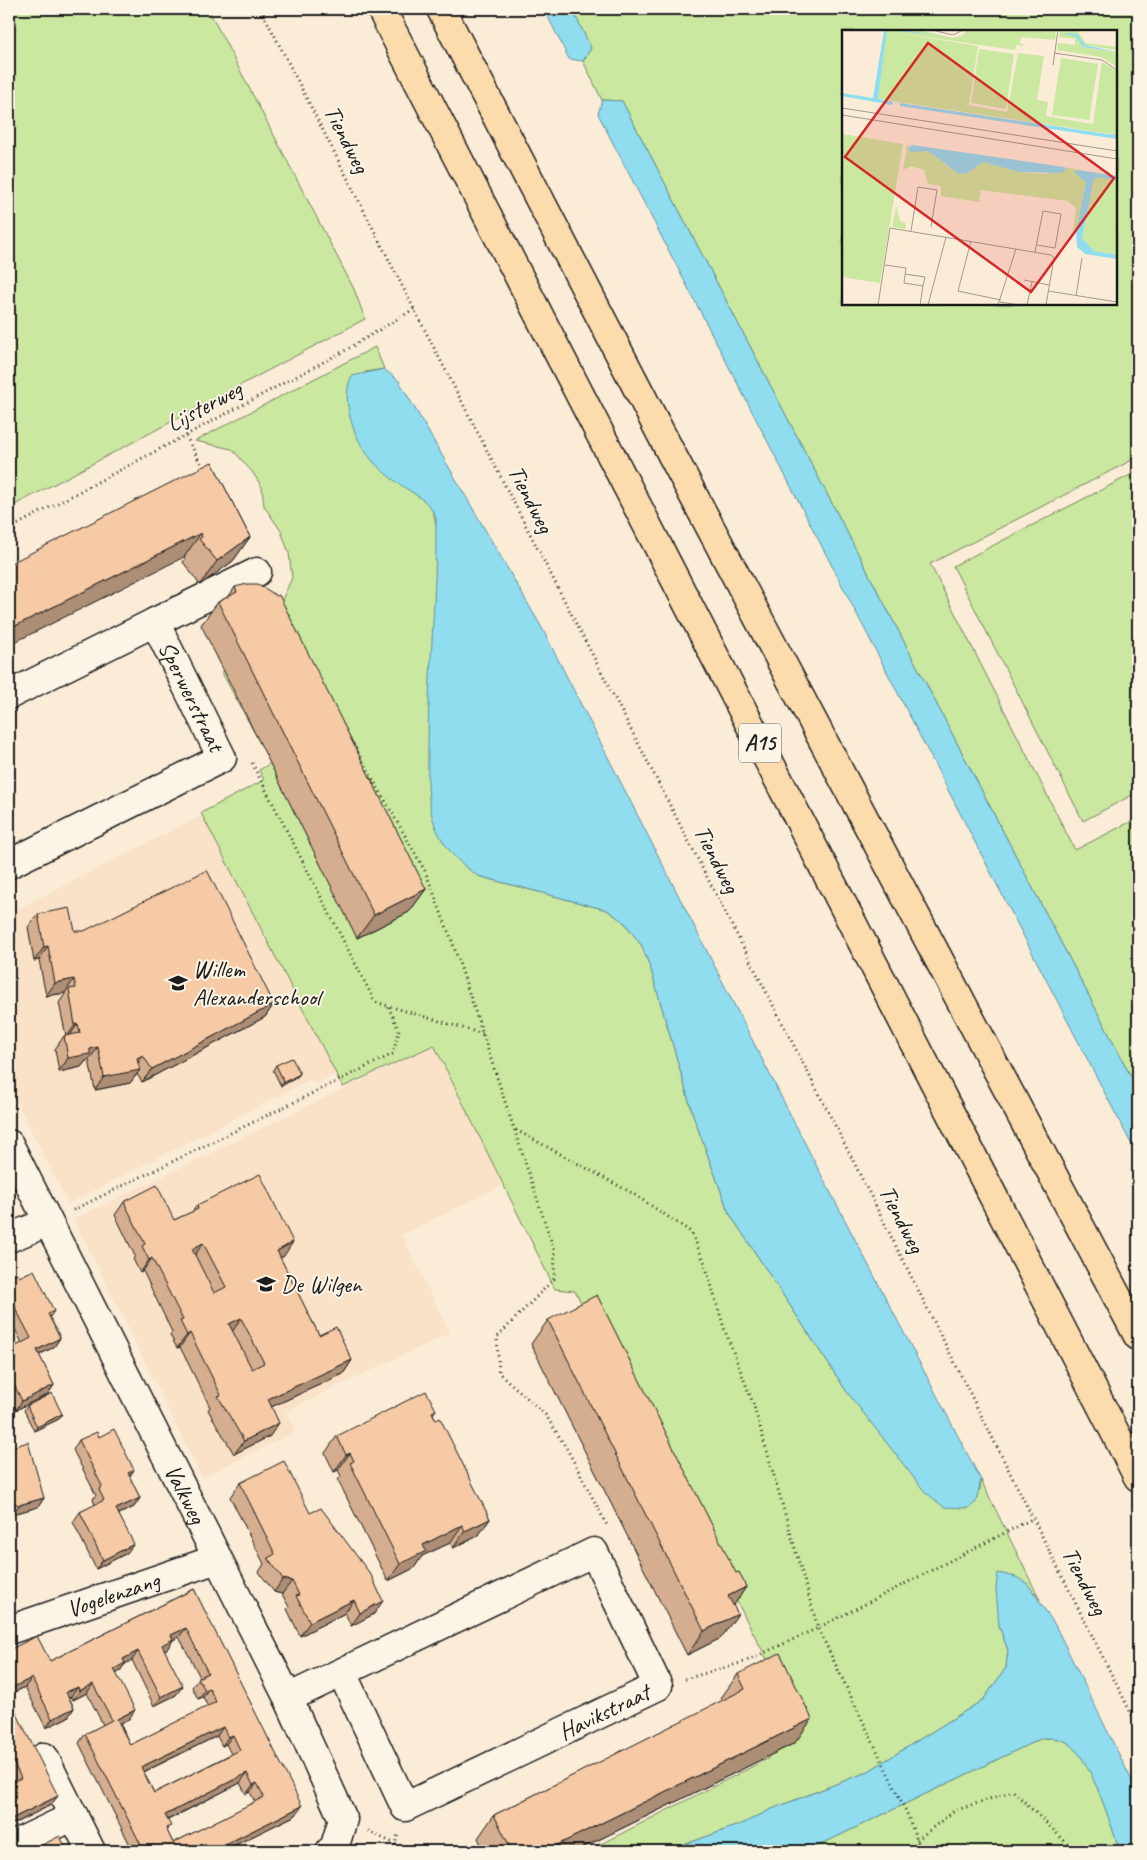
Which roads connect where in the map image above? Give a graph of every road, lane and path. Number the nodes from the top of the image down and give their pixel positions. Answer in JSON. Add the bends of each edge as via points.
{"nodes":[{"id":1,"x":261,"y":9,"type":"edge"},
{"id":2,"x":381,"y":9,"type":"edge"},
{"id":3,"x":441,"y":9,"type":"edge"},
{"id":4,"x":414,"y":309,"type":"junction"},
{"id":5,"x":186,"y":436,"type":"junction"},
{"id":6,"x":204,"y":470,"type":"edge"},
{"id":7,"x":9,"y":528,"type":"edge"},
{"id":8,"x":257,"y":572,"type":"dead end"},
{"id":9,"x":155,"y":622,"type":"junction"},
{"id":10,"x":9,"y":695,"type":"edge"},
{"id":11,"x":353,"y":743,"type":"edge"},
{"id":12,"x":222,"y":758,"type":"junction"},
{"id":13,"x":9,"y":864,"type":"edge"},
{"id":14,"x":388,"y":1006,"type":"junction"},
{"id":15,"x":483,"y":1034,"type":"junction"},
{"id":16,"x":515,"y":1130,"type":"junction"},
{"id":17,"x":9,"y":1144,"type":"edge"},
{"id":18,"x":48,"y":1222,"type":"junction"},
{"id":19,"x":9,"y":1238,"type":"edge"},
{"id":20,"x":1138,"y":1336,"type":"edge"},
{"id":21,"x":1138,"y":1477,"type":"edge"},
{"id":22,"x":1034,"y":1518,"type":"junction"},
{"id":23,"x":594,"y":1552,"type":"junction"},
{"id":24,"x":218,"y":1559,"type":"junction"},
{"id":25,"x":818,"y":1628,"type":"junction"},
{"id":26,"x":9,"y":1630,"type":"edge"},
{"id":27,"x":342,"y":1673,"type":"junction"},
{"id":28,"x":658,"y":1686,"type":"junction"},
{"id":29,"x":288,"y":1698,"type":"junction"},
{"id":30,"x":1138,"y":1727,"type":"edge"},
{"id":31,"x":44,"y":1757,"type":"dead end"},
{"id":32,"x":74,"y":1816,"type":"junction"},
{"id":33,"x":343,"y":1819,"type":"junction"},
{"id":34,"x":917,"y":1840,"type":"junction"},
{"id":35,"x":395,"y":1844,"type":"junction"},
{"id":36,"x":9,"y":1847,"type":"edge"},
{"id":37,"x":332,"y":1850,"type":"edge"},
{"id":38,"x":91,"y":1851,"type":"edge"},
{"id":39,"x":393,"y":1851,"type":"edge"},
{"id":40,"x":402,"y":1851,"type":"edge"},
{"id":41,"x":921,"y":1851,"type":"edge"},
{"id":42,"x":1076,"y":1851,"type":"edge"}],
"edges":[{"from":1,"to":4,"type":"path","name":"Tiendweg"},
{"from":2,"to":21,"type":"highway","number":"A15"},
{"from":3,"to":20,"type":"highway","number":"A15","via":[[676,464]]},
{"from":4,"to":5,"type":"path","name":"Lijsterweg","via":[[346,350]]},
{"from":4,"to":22,"type":"path","name":"Tiendweg"},
{"from":5,"to":6,"type":"path"},
{"from":5,"to":7,"type":"path","name":"Lijsterweg"},
{"from":8,"to":9,"type":"street"},
{"from":9,"to":10,"type":"street","name":"Sperwerstraat"},
{"from":9,"to":12,"type":"street","name":"Sperwerstraat"},
{"from":11,"to":15,"type":"path","via":[[425,871]]},
{"from":12,"to":13,"type":"street","name":"Sperwerstraat"},
{"from":12,"to":14,"type":"path","via":[[250,759],[375,1002]]},
{"from":14,"to":15,"type":"path"},
{"from":14,"to":18,"type":"path","via":[[399,1030],[393,1054]]},
{"from":15,"to":16,"type":"path"},
{"from":16,"to":23,"type":"path","via":[[555,1253],[554,1279],[497,1337],[499,1373],[545,1414],[576,1465],[610,1530]]},
{"from":16,"to":25,"type":"path","via":[[632,1193],[691,1232],[753,1403]]},
{"from":17,"to":18,"type":"street","name":"Valkweg"},
{"from":18,"to":19,"type":"street"},
{"from":18,"to":24,"type":"street","name":"Valkweg"},
{"from":22,"to":25,"type":"path"},
{"from":22,"to":30,"type":"path","name":"Tiendweg"},
{"from":23,"to":27,"type":"street"},
{"from":23,"to":28,"type":"street","name":"Havikstraat"},
{"from":24,"to":26,"type":"street","name":"Vogelenzang"},
{"from":24,"to":29,"type":"street","name":"Valkweg"},
{"from":25,"to":28,"type":"path","via":[[744,1662]]},
{"from":25,"to":34,"type":"path","via":[[906,1810]]},
{"from":27,"to":28,"type":"street","name":"Havikstraat","via":[[405,1807]]},
{"from":27,"to":29,"type":"street"},
{"from":29,"to":33,"type":"street","name":"Valkweg"},
{"from":31,"to":32,"type":"street"},
{"from":32,"to":36,"type":"street"},
{"from":32,"to":38,"type":"street"},
{"from":33,"to":35,"type":"path"},
{"from":33,"to":37,"type":"street"},
{"from":34,"to":41,"type":"path"},
{"from":34,"to":42,"type":"path","via":[[954,1811],[1013,1791]]},
{"from":35,"to":39,"type":"path"},
{"from":35,"to":40,"type":"path"}]}
